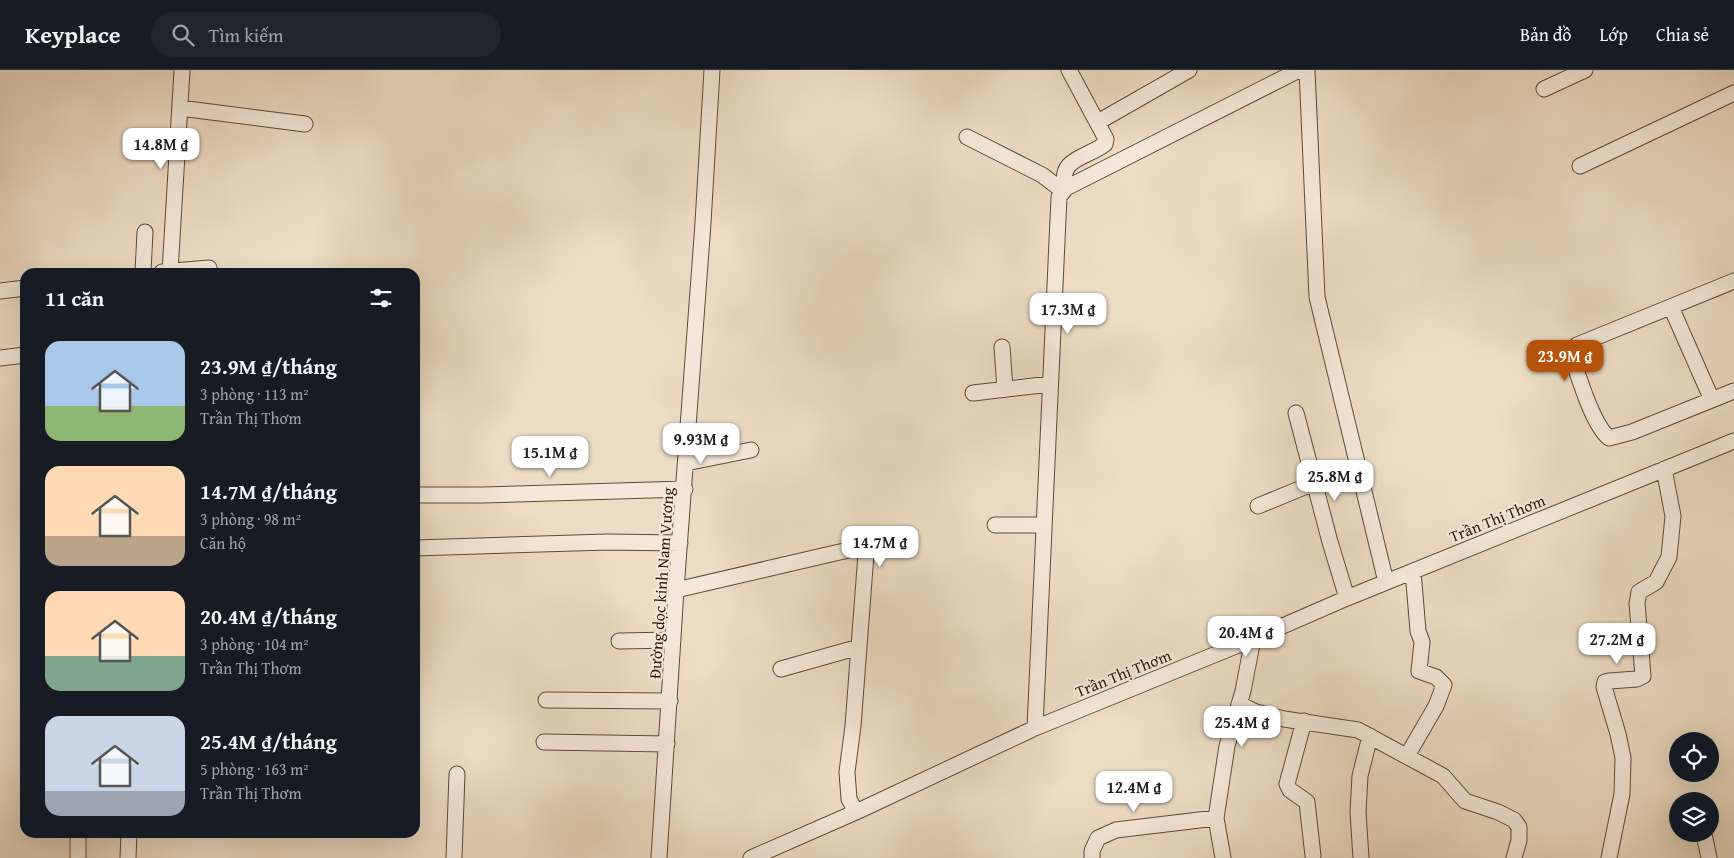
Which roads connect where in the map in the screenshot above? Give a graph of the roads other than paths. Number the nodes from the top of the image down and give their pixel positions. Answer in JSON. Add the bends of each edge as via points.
{"nodes":[{"id":1,"x":182,"y":70,"type":"edge"},
{"id":2,"x":712,"y":70,"type":"edge"},
{"id":3,"x":1069,"y":70,"type":"edge"},
{"id":4,"x":1189,"y":70,"type":"edge"},
{"id":5,"x":1298,"y":70,"type":"edge"},
{"id":6,"x":1307,"y":70,"type":"edge"},
{"id":7,"x":1585,"y":70,"type":"edge"},
{"id":8,"x":1544,"y":89,"type":"dead end"},
{"id":9,"x":1734,"y":93,"type":"edge"},
{"id":10,"x":180,"y":108,"type":"junction"},
{"id":11,"x":1098,"y":122,"type":"junction"},
{"id":12,"x":305,"y":124,"type":"dead end"},
{"id":13,"x":967,"y":137,"type":"dead end"},
{"id":14,"x":1580,"y":166,"type":"dead end"},
{"id":15,"x":1064,"y":190,"type":"junction"},
{"id":16,"x":145,"y":232,"type":"dead end"},
{"id":17,"x":143,"y":268,"type":"edge"},
{"id":18,"x":168,"y":268,"type":"edge"},
{"id":19,"x":1734,"y":281,"type":"edge"},
{"id":20,"x":20,"y":289,"type":"edge"},
{"id":21,"x":0,"y":291,"type":"edge"},
{"id":22,"x":1671,"y":307,"type":"junction"},
{"id":23,"x":1002,"y":347,"type":"dead end"},
{"id":24,"x":20,"y":356,"type":"edge"},
{"id":25,"x":0,"y":358,"type":"edge"},
{"id":26,"x":1050,"y":384,"type":"junction"},
{"id":27,"x":1005,"y":389,"type":"junction"},
{"id":28,"x":1734,"y":391,"type":"edge"},
{"id":29,"x":972,"y":393,"type":"dead end"},
{"id":30,"x":1712,"y":400,"type":"junction"},
{"id":31,"x":1296,"y":413,"type":"dead end"},
{"id":32,"x":1734,"y":441,"type":"edge"},
{"id":33,"x":751,"y":450,"type":"dead end"},
{"id":34,"x":686,"y":464,"type":"junction"},
{"id":35,"x":1664,"y":469,"type":"junction"},
{"id":36,"x":1314,"y":483,"type":"junction"},
{"id":37,"x":685,"y":489,"type":"junction"},
{"id":38,"x":420,"y":495,"type":"edge"},
{"id":39,"x":1258,"y":506,"type":"dead end"},
{"id":40,"x":995,"y":525,"type":"dead end"},
{"id":41,"x":1044,"y":525,"type":"junction"},
{"id":42,"x":680,"y":543,"type":"junction"},
{"id":43,"x":420,"y":548,"type":"edge"},
{"id":44,"x":1413,"y":571,"type":"junction"},
{"id":45,"x":1386,"y":582,"type":"junction"},
{"id":46,"x":676,"y":590,"type":"junction"},
{"id":47,"x":1347,"y":598,"type":"junction"},
{"id":48,"x":1253,"y":639,"type":"junction"},
{"id":49,"x":673,"y":640,"type":"junction"},
{"id":50,"x":619,"y":641,"type":"dead end"},
{"id":51,"x":859,"y":647,"type":"junction"},
{"id":52,"x":780,"y":669,"type":"dead end"},
{"id":53,"x":546,"y":700,"type":"dead end"},
{"id":54,"x":670,"y":702,"type":"junction"},
{"id":55,"x":1239,"y":704,"type":"junction"},
{"id":56,"x":1304,"y":721,"type":"junction"},
{"id":57,"x":1035,"y":728,"type":"junction"},
{"id":58,"x":1370,"y":736,"type":"junction"},
{"id":59,"x":544,"y":742,"type":"dead end"},
{"id":60,"x":668,"y":744,"type":"junction"},
{"id":61,"x":1407,"y":756,"type":"junction"},
{"id":62,"x":457,"y":774,"type":"dead end"},
{"id":63,"x":856,"y":812,"type":"junction"},
{"id":64,"x":1216,"y":818,"type":"junction"},
{"id":65,"x":129,"y":838,"type":"edge"},
{"id":66,"x":78,"y":840,"type":"dead end"},
{"id":67,"x":1706,"y":842,"type":"edge"},
{"id":68,"x":1313,"y":856,"type":"dead end"},
{"id":69,"x":78,"y":858,"type":"edge"},
{"id":70,"x":128,"y":858,"type":"edge"},
{"id":71,"x":454,"y":858,"type":"edge"},
{"id":72,"x":659,"y":858,"type":"edge"},
{"id":73,"x":751,"y":858,"type":"edge"},
{"id":74,"x":1092,"y":858,"type":"edge"},
{"id":75,"x":1223,"y":858,"type":"edge"},
{"id":76,"x":1361,"y":858,"type":"edge"},
{"id":77,"x":1514,"y":858,"type":"edge"},
{"id":78,"x":1609,"y":858,"type":"edge"},
{"id":79,"x":1709,"y":858,"type":"edge"}],
"edges":[{"from":1,"to":10,"type":"street"},
{"from":2,"to":34,"type":"street","name":"Đường dọc kinh Nam Vương"},
{"from":3,"to":11,"type":"street"},
{"from":4,"to":11,"type":"street"},
{"from":5,"to":15,"type":"street"},
{"from":6,"to":45,"type":"street","via":[[1317,297]]},
{"from":7,"to":8,"type":"street"},
{"from":9,"to":14,"type":"street"},
{"from":10,"to":12,"type":"street"},
{"from":10,"to":18,"type":"street"},
{"from":11,"to":15,"type":"street","via":[[1105,144],[1066,167]]},
{"from":13,"to":15,"type":"street","via":[[1042,175]]},
{"from":15,"to":26,"type":"street","via":[[1059,197]]},
{"from":16,"to":17,"type":"street"},
{"from":19,"to":22,"type":"street"},
{"from":20,"to":21,"type":"street"},
{"from":22,"to":30,"type":"street"},
{"from":22,"to":30,"type":"street","via":[[1577,345],[1572,350],[1594,416],[1602,433],[1608,438],[1619,437]]},
{"from":23,"to":27,"type":"street"},
{"from":24,"to":25,"type":"street"},
{"from":26,"to":27,"type":"street"},
{"from":26,"to":41,"type":"street"},
{"from":27,"to":29,"type":"street"},
{"from":28,"to":30,"type":"street"},
{"from":31,"to":36,"type":"street"},
{"from":32,"to":35,"type":"street","name":"Trần Thị Thơm"},
{"from":33,"to":34,"type":"street"},
{"from":34,"to":37,"type":"street","name":"Đường dọc kinh Nam Vương"},
{"from":35,"to":44,"type":"street","name":"Trần Thị Thơm"},
{"from":35,"to":78,"type":"street","via":[[1673,516],[1669,557],[1656,582],[1639,592],[1642,676],[1605,682],[1604,687],[1623,758],[1622,794]]},
{"from":36,"to":39,"type":"street"},
{"from":36,"to":47,"type":"street"},
{"from":37,"to":38,"type":"street"},
{"from":37,"to":42,"type":"street","name":"Đường dọc kinh Nam Vương"},
{"from":40,"to":41,"type":"street"},
{"from":41,"to":57,"type":"street"},
{"from":42,"to":43,"type":"street"},
{"from":42,"to":46,"type":"street","name":"Đường dọc kinh Nam Vương"},
{"from":44,"to":45,"type":"street","name":"Trần Thị Thơm"},
{"from":44,"to":61,"type":"street","via":[[1418,631],[1422,642],[1419,671],[1436,677],[1444,685]]},
{"from":45,"to":47,"type":"street","name":"Trần Thị Thơm"},
{"from":46,"to":49,"type":"street","name":"Đường dọc kinh Nam Vương"},
{"from":46,"to":51,"type":"street","via":[[862,548],[866,554]]},
{"from":47,"to":48,"type":"street","name":"Trần Thị Thơm"},
{"from":48,"to":55,"type":"street"},
{"from":48,"to":57,"type":"street","name":"Trần Thị Thơm"},
{"from":49,"to":50,"type":"street"},
{"from":49,"to":54,"type":"street","name":"Đường dọc kinh Nam Vương"},
{"from":51,"to":52,"type":"street"},
{"from":51,"to":63,"type":"street","via":[[847,772],[849,799]]},
{"from":53,"to":54,"type":"street"},
{"from":54,"to":60,"type":"street","name":"Đường dọc kinh Nam Vương"},
{"from":55,"to":56,"type":"street","via":[[1256,712]]},
{"from":55,"to":64,"type":"street","via":[[1227,746]]},
{"from":56,"to":58,"type":"street","via":[[1358,730]]},
{"from":56,"to":68,"type":"street","via":[[1287,784],[1307,802]]},
{"from":57,"to":63,"type":"street","name":"Trần Thị Thơm"},
{"from":58,"to":61,"type":"street"},
{"from":58,"to":76,"type":"street","via":[[1360,776]]},
{"from":59,"to":60,"type":"street"},
{"from":60,"to":72,"type":"street","name":"Đường dọc kinh Nam Vương"},
{"from":61,"to":77,"type":"street","via":[[1443,776],[1465,801],[1514,820],[1519,827],[1519,840]]},
{"from":62,"to":71,"type":"street"},
{"from":63,"to":73,"type":"street","name":"Trần Thị Thơm"},
{"from":64,"to":74,"type":"street","via":[[1116,830],[1098,838]]},
{"from":64,"to":75,"type":"street"},
{"from":65,"to":70,"type":"street"},
{"from":66,"to":69,"type":"street"},
{"from":67,"to":79,"type":"street"}]}
